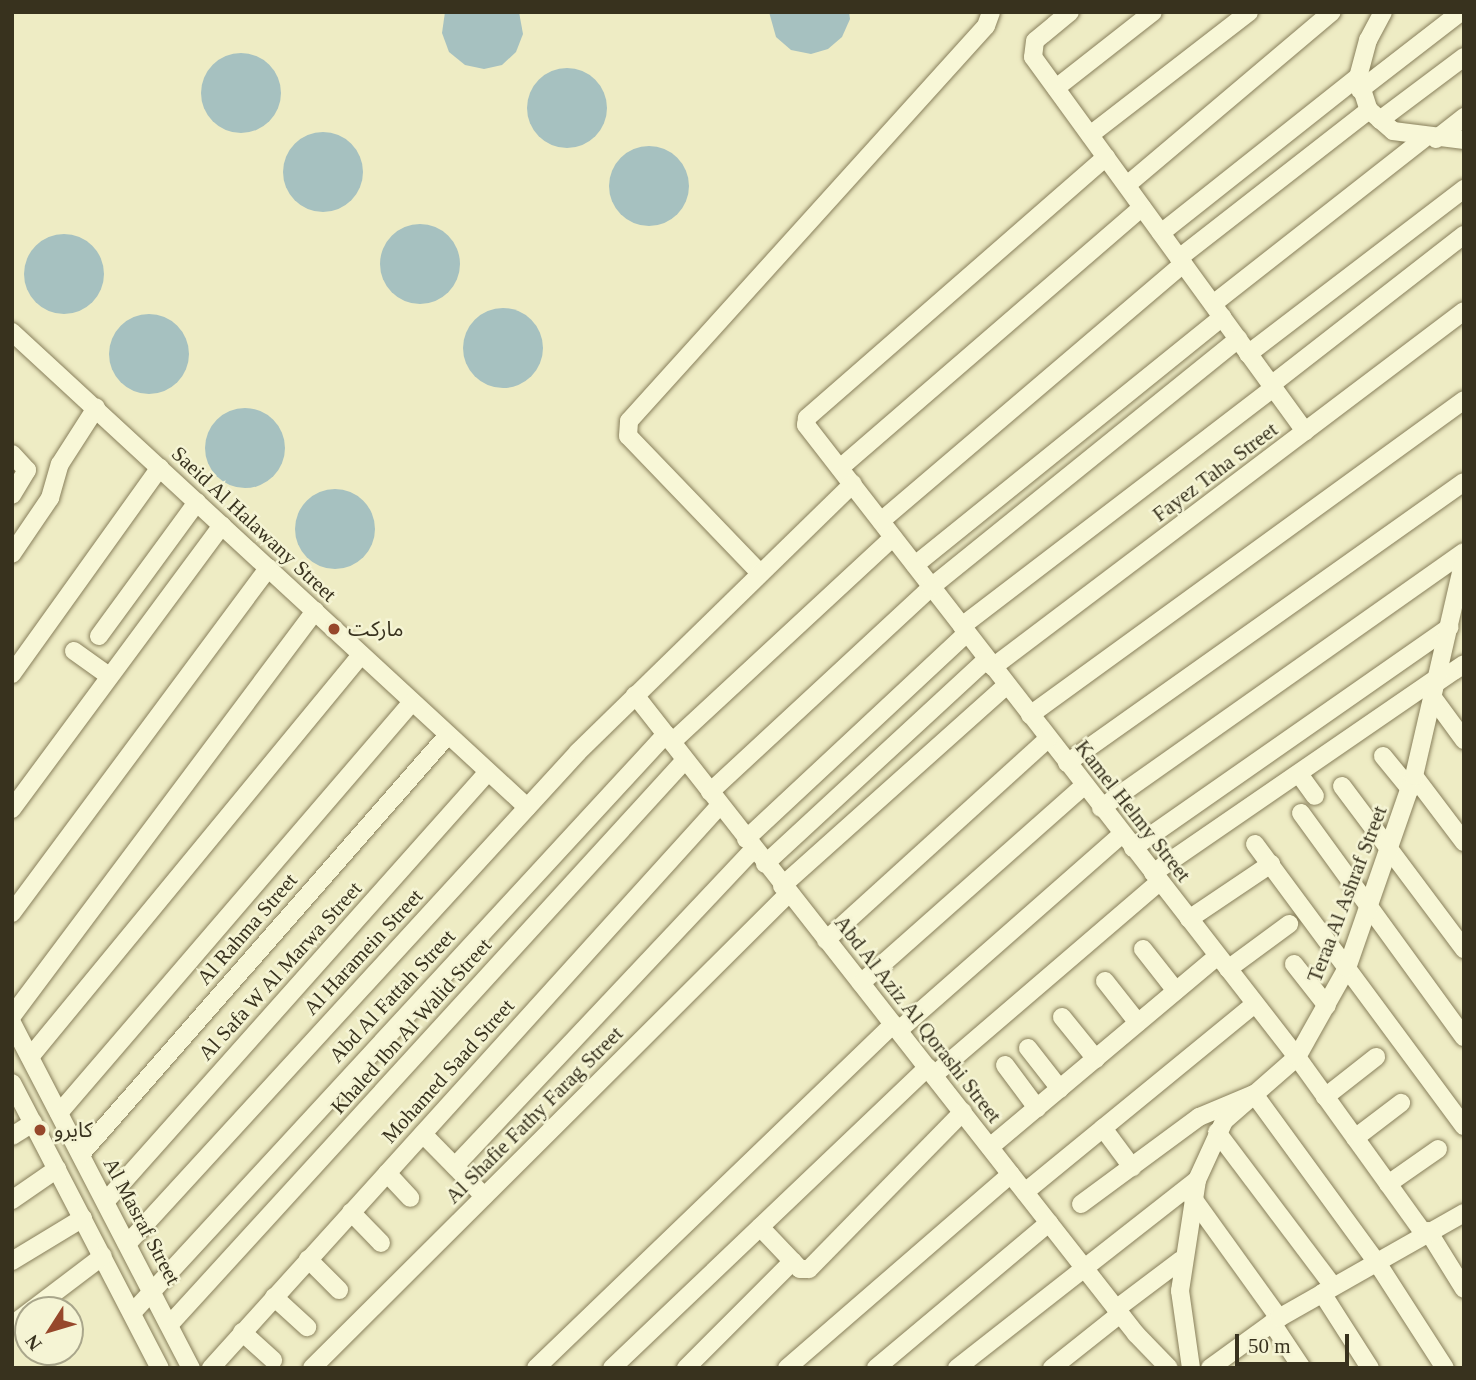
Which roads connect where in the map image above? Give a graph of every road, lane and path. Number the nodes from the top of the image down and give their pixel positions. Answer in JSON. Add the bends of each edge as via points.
{"nodes":[{"id":1,"x":991,"y":12,"type":"edge"},
{"id":2,"x":1070,"y":12,"type":"edge"},
{"id":3,"x":1153,"y":12,"type":"edge"},
{"id":4,"x":1249,"y":12,"type":"edge"},
{"id":5,"x":1332,"y":12,"type":"edge"},
{"id":6,"x":1383,"y":12,"type":"edge"},
{"id":7,"x":1461,"y":12,"type":"edge"},
{"id":8,"x":1464,"y":57,"type":"edge"},
{"id":9,"x":1359,"y":84,"type":"junction"},
{"id":10,"x":1056,"y":88,"type":"junction"},
{"id":11,"x":1374,"y":115,"type":"junction"},
{"id":12,"x":1464,"y":117,"type":"edge"},
{"id":13,"x":1090,"y":135,"type":"junction"},
{"id":14,"x":1430,"y":139,"type":"junction"},
{"id":15,"x":1464,"y":140,"type":"edge"},
{"id":16,"x":1106,"y":158,"type":"junction"},
{"id":17,"x":1127,"y":186,"type":"junction"},
{"id":18,"x":1464,"y":189,"type":"edge"},
{"id":19,"x":1142,"y":207,"type":"junction"},
{"id":20,"x":1161,"y":233,"type":"junction"},
{"id":21,"x":1464,"y":235,"type":"edge"},
{"id":22,"x":1181,"y":261,"type":"junction"},
{"id":23,"x":1217,"y":310,"type":"junction"},
{"id":24,"x":1464,"y":311,"type":"edge"},
{"id":25,"x":12,"y":332,"type":"edge"},
{"id":26,"x":1243,"y":347,"type":"junction"},
{"id":27,"x":1272,"y":387,"type":"junction"},
{"id":28,"x":1464,"y":400,"type":"edge"},
{"id":29,"x":96,"y":408,"type":"junction"},
{"id":30,"x":1305,"y":432,"type":"junction"},
{"id":31,"x":12,"y":454,"type":"edge"},
{"id":32,"x":160,"y":467,"type":"junction"},
{"id":33,"x":840,"y":468,"type":"junction"},
{"id":34,"x":1464,"y":482,"type":"edge"},
{"id":35,"x":853,"y":484,"type":"junction"},
{"id":36,"x":12,"y":495,"type":"edge"},
{"id":37,"x":198,"y":502,"type":"junction"},
{"id":38,"x":881,"y":521,"type":"junction"},
{"id":39,"x":222,"y":525,"type":"junction"},
{"id":40,"x":893,"y":537,"type":"junction"},
{"id":41,"x":1464,"y":552,"type":"edge"},
{"id":42,"x":12,"y":554,"type":"edge"},
{"id":43,"x":1464,"y":560,"type":"edge"},
{"id":44,"x":915,"y":565,"type":"junction"},
{"id":45,"x":268,"y":568,"type":"junction"},
{"id":46,"x":760,"y":573,"type":"junction"},
{"id":47,"x":931,"y":587,"type":"junction"},
{"id":48,"x":1459,"y":603,"type":"edge"},
{"id":49,"x":315,"y":611,"type":"junction"},
{"id":50,"x":1450,"y":627,"type":"junction"},
{"id":51,"x":964,"y":629,"type":"junction"},
{"id":52,"x":99,"y":636,"type":"dead end"},
{"id":53,"x":74,"y":651,"type":"dead end"},
{"id":54,"x":361,"y":655,"type":"junction"},
{"id":55,"x":990,"y":663,"type":"junction"},
{"id":56,"x":1464,"y":664,"type":"edge"},
{"id":57,"x":12,"y":674,"type":"edge"},
{"id":58,"x":109,"y":676,"type":"junction"},
{"id":59,"x":1007,"y":685,"type":"junction"},
{"id":60,"x":1438,"y":685,"type":"junction"},
{"id":61,"x":635,"y":695,"type":"junction"},
{"id":62,"x":412,"y":702,"type":"junction"},
{"id":63,"x":1030,"y":715,"type":"junction"},
{"id":64,"x":448,"y":735,"type":"junction"},
{"id":65,"x":669,"y":738,"type":"junction"},
{"id":66,"x":1048,"y":739,"type":"junction"},
{"id":67,"x":1464,"y":740,"type":"edge"},
{"id":68,"x":1382,"y":756,"type":"dead end"},
{"id":69,"x":685,"y":760,"type":"junction"},
{"id":70,"x":1067,"y":763,"type":"junction"},
{"id":71,"x":488,"y":772,"type":"junction"},
{"id":72,"x":1299,"y":774,"type":"junction"},
{"id":73,"x":1412,"y":782,"type":"junction"},
{"id":74,"x":19,"y":786,"type":"edge"},
{"id":75,"x":1084,"y":786,"type":"junction"},
{"id":76,"x":1342,"y":786,"type":"dead end"},
{"id":77,"x":1315,"y":796,"type":"dead end"},
{"id":78,"x":715,"y":799,"type":"junction"},
{"id":79,"x":527,"y":807,"type":"junction"},
{"id":80,"x":1101,"y":808,"type":"junction"},
{"id":81,"x":12,"y":809,"type":"edge"},
{"id":82,"x":1301,"y":813,"type":"dead end"},
{"id":83,"x":1127,"y":841,"type":"junction"},
{"id":84,"x":1464,"y":842,"type":"edge"},
{"id":85,"x":1255,"y":844,"type":"dead end"},
{"id":86,"x":755,"y":850,"type":"junction"},
{"id":87,"x":1391,"y":851,"type":"junction"},
{"id":88,"x":1271,"y":864,"type":"junction"},
{"id":89,"x":1156,"y":877,"type":"junction"},
{"id":90,"x":785,"y":890,"type":"junction"},
{"id":91,"x":1370,"y":907,"type":"junction"},
{"id":92,"x":12,"y":913,"type":"edge"},
{"id":93,"x":1189,"y":919,"type":"junction"},
{"id":94,"x":1289,"y":924,"type":"dead end"},
{"id":95,"x":826,"y":940,"type":"junction"},
{"id":96,"x":1143,"y":949,"type":"dead end"},
{"id":97,"x":1464,"y":949,"type":"edge"},
{"id":98,"x":1223,"y":963,"type":"junction"},
{"id":99,"x":1294,"y":964,"type":"dead end"},
{"id":100,"x":1347,"y":968,"type":"junction"},
{"id":101,"x":1105,"y":981,"type":"dead end"},
{"id":102,"x":861,"y":983,"type":"junction"},
{"id":103,"x":1176,"y":991,"type":"junction"},
{"id":104,"x":1255,"y":1004,"type":"junction"},
{"id":105,"x":1327,"y":1006,"type":"junction"},
{"id":106,"x":12,"y":1016,"type":"edge"},
{"id":107,"x":1062,"y":1017,"type":"dead end"},
{"id":108,"x":12,"y":1023,"type":"edge"},
{"id":109,"x":1138,"y":1023,"type":"junction"},
{"id":110,"x":896,"y":1027,"type":"junction"},
{"id":111,"x":1464,"y":1037,"type":"edge"},
{"id":112,"x":1028,"y":1048,"type":"dead end"},
{"id":113,"x":30,"y":1057,"type":"junction"},
{"id":114,"x":1297,"y":1057,"type":"junction"},
{"id":115,"x":1376,"y":1057,"type":"dead end"},
{"id":116,"x":1096,"y":1059,"type":"junction"},
{"id":117,"x":1005,"y":1065,"type":"dead end"},
{"id":118,"x":931,"y":1071,"type":"junction"},
{"id":119,"x":12,"y":1083,"type":"edge"},
{"id":120,"x":1060,"y":1089,"type":"junction"},
{"id":121,"x":1254,"y":1094,"type":"junction"},
{"id":122,"x":1325,"y":1097,"type":"junction"},
{"id":123,"x":1401,"y":1103,"type":"dead end"},
{"id":124,"x":1037,"y":1108,"type":"junction"},
{"id":125,"x":963,"y":1112,"type":"junction"},
{"id":126,"x":59,"y":1113,"type":"junction"},
{"id":127,"x":33,"y":1123,"type":"junction"},
{"id":128,"x":1464,"y":1126,"type":"edge"},
{"id":129,"x":1102,"y":1128,"type":"junction"},
{"id":130,"x":1217,"y":1132,"type":"junction"},
{"id":131,"x":423,"y":1134,"type":"junction"},
{"id":132,"x":12,"y":1136,"type":"edge"},
{"id":133,"x":1355,"y":1138,"type":"junction"},
{"id":134,"x":990,"y":1147,"type":"junction"},
{"id":135,"x":1438,"y":1149,"type":"dead end"},
{"id":136,"x":81,"y":1154,"type":"junction"},
{"id":137,"x":455,"y":1166,"type":"junction"},
{"id":138,"x":1132,"y":1167,"type":"junction"},
{"id":139,"x":57,"y":1169,"type":"junction"},
{"id":140,"x":387,"y":1173,"type":"junction"},
{"id":141,"x":1011,"y":1174,"type":"junction"},
{"id":142,"x":1388,"y":1184,"type":"junction"},
{"id":143,"x":1194,"y":1189,"type":"junction"},
{"id":144,"x":1025,"y":1192,"type":"junction"},
{"id":145,"x":485,"y":1196,"type":"junction"},
{"id":146,"x":410,"y":1198,"type":"dead end"},
{"id":147,"x":12,"y":1200,"type":"edge"},
{"id":148,"x":106,"y":1201,"type":"junction"},
{"id":149,"x":1081,"y":1204,"type":"dead end"},
{"id":150,"x":351,"y":1212,"type":"junction"},
{"id":151,"x":83,"y":1218,"type":"junction"},
{"id":152,"x":1461,"y":1220,"type":"edge"},
{"id":153,"x":1049,"y":1223,"type":"junction"},
{"id":154,"x":760,"y":1227,"type":"junction"},
{"id":155,"x":1426,"y":1233,"type":"junction"},
{"id":156,"x":128,"y":1243,"type":"junction"},
{"id":157,"x":381,"y":1243,"type":"dead end"},
{"id":158,"x":103,"y":1256,"type":"junction"},
{"id":159,"x":308,"y":1259,"type":"junction"},
{"id":160,"x":1181,"y":1260,"type":"junction"},
{"id":161,"x":12,"y":1261,"type":"edge"},
{"id":162,"x":1376,"y":1261,"type":"junction"},
{"id":163,"x":799,"y":1266,"type":"junction"},
{"id":164,"x":1083,"y":1267,"type":"junction"},
{"id":165,"x":1327,"y":1289,"type":"junction"},
{"id":166,"x":1464,"y":1289,"type":"edge"},
{"id":167,"x":339,"y":1290,"type":"dead end"},
{"id":168,"x":154,"y":1291,"type":"junction"},
{"id":169,"x":274,"y":1297,"type":"junction"},
{"id":170,"x":1118,"y":1311,"type":"junction"},
{"id":171,"x":133,"y":1312,"type":"junction"},
{"id":172,"x":1276,"y":1321,"type":"junction"},
{"id":173,"x":171,"y":1323,"type":"junction"},
{"id":174,"x":12,"y":1325,"type":"edge"},
{"id":175,"x":307,"y":1327,"type":"dead end"},
{"id":176,"x":242,"y":1332,"type":"junction"},
{"id":177,"x":1231,"y":1352,"type":"junction"},
{"id":178,"x":273,"y":1360,"type":"dead end"},
{"id":179,"x":1156,"y":1364,"type":"edge"},
{"id":180,"x":160,"y":1368,"type":"edge"},
{"id":181,"x":191,"y":1368,"type":"edge"},
{"id":182,"x":211,"y":1368,"type":"edge"},
{"id":183,"x":312,"y":1368,"type":"edge"},
{"id":184,"x":536,"y":1368,"type":"edge"},
{"id":185,"x":612,"y":1368,"type":"edge"},
{"id":186,"x":686,"y":1368,"type":"edge"},
{"id":187,"x":787,"y":1368,"type":"edge"},
{"id":188,"x":876,"y":1368,"type":"edge"},
{"id":189,"x":957,"y":1368,"type":"edge"},
{"id":190,"x":1052,"y":1368,"type":"edge"},
{"id":191,"x":1191,"y":1368,"type":"edge"},
{"id":192,"x":1209,"y":1368,"type":"edge"},
{"id":193,"x":1241,"y":1368,"type":"edge"},
{"id":194,"x":1302,"y":1368,"type":"edge"},
{"id":195,"x":1370,"y":1368,"type":"edge"},
{"id":196,"x":1445,"y":1368,"type":"edge"}],
"edges":[{"from":1,"to":46,"type":"street","via":[[986,26],[629,421],[628,436]]},
{"from":2,"to":10,"type":"street","via":[[1035,41],[1033,57]]},
{"from":3,"to":10,"type":"street"},
{"from":4,"to":13,"type":"street"},
{"from":5,"to":17,"type":"street"},
{"from":6,"to":9,"type":"street","via":[[1368,40]]},
{"from":7,"to":9,"type":"street"},
{"from":8,"to":11,"type":"street"},
{"from":9,"to":11,"type":"street"},
{"from":9,"to":20,"type":"street"},
{"from":10,"to":13,"type":"street"},
{"from":11,"to":14,"type":"street","via":[[1393,131]]},
{"from":11,"to":22,"type":"street"},
{"from":12,"to":14,"type":"street"},
{"from":13,"to":16,"type":"street"},
{"from":14,"to":15,"type":"street"},
{"from":14,"to":23,"type":"street"},
{"from":16,"to":17,"type":"street"},
{"from":16,"to":33,"type":"street","name":"Kamel Helmy Street","via":[[807,418],[808,429]]},
{"from":17,"to":19,"type":"street"},
{"from":18,"to":26,"type":"street","name":"Mohamed Saad Street"},
{"from":19,"to":20,"type":"street"},
{"from":19,"to":33,"type":"street"},
{"from":20,"to":22,"type":"street"},
{"from":21,"to":27,"type":"street"},
{"from":22,"to":23,"type":"street"},
{"from":22,"to":38,"type":"street"},
{"from":23,"to":26,"type":"street"},
{"from":23,"to":44,"type":"street"},
{"from":24,"to":30,"type":"street","name":"Fayez Taha Street"},
{"from":25,"to":29,"type":"street","name":"Saeid Al Halawany Street"},
{"from":26,"to":27,"type":"street"},
{"from":26,"to":47,"type":"street","name":"Mohamed Saad Street"},
{"from":27,"to":30,"type":"street"},
{"from":27,"to":51,"type":"street"},
{"from":28,"to":63,"type":"street"},
{"from":29,"to":32,"type":"street","name":"Saeid Al Halawany Street"},
{"from":29,"to":42,"type":"street","via":[[61,464],[50,498]]},
{"from":30,"to":55,"type":"street","name":"Fayez Taha Street"},
{"from":31,"to":36,"type":"street","via":[[27,470]]},
{"from":32,"to":37,"type":"street","name":"Saeid Al Halawany Street"},
{"from":32,"to":57,"type":"street"},
{"from":33,"to":35,"type":"street","name":"Kamel Helmy Street"},
{"from":34,"to":70,"type":"street"},
{"from":35,"to":38,"type":"street","name":"Kamel Helmy Street"},
{"from":35,"to":46,"type":"street","name":"Al Haramein Street"},
{"from":37,"to":39,"type":"street","name":"Saeid Al Halawany Street"},
{"from":37,"to":52,"type":"street"},
{"from":38,"to":40,"type":"street","name":"Kamel Helmy Street"},
{"from":39,"to":45,"type":"street","name":"Saeid Al Halawany Street"},
{"from":39,"to":58,"type":"street"},
{"from":40,"to":44,"type":"street","name":"Kamel Helmy Street"},
{"from":40,"to":65,"type":"street","name":"Abd Al Fattah Street"},
{"from":41,"to":80,"type":"street"},
{"from":43,"to":48,"type":"street","name":"Teraa Al Ashraf Street"},
{"from":44,"to":47,"type":"street","name":"Kamel Helmy Street"},
{"from":45,"to":49,"type":"street","name":"Saeid Al Halawany Street"},
{"from":45,"to":92,"type":"street"},
{"from":46,"to":61,"type":"street","name":"Al Haramein Street"},
{"from":47,"to":51,"type":"street","name":"Kamel Helmy Street"},
{"from":47,"to":78,"type":"street","name":"Mohamed Saad Street"},
{"from":48,"to":50,"type":"street","name":"Teraa Al Ashraf Street"},
{"from":49,"to":54,"type":"street","name":"Saeid Al Halawany Street"},
{"from":49,"to":106,"type":"street"},
{"from":50,"to":60,"type":"street","name":"Teraa Al Ashraf Street"},
{"from":50,"to":83,"type":"street"},
{"from":51,"to":55,"type":"street","name":"Kamel Helmy Street"},
{"from":51,"to":86,"type":"street"},
{"from":53,"to":58,"type":"street"},
{"from":54,"to":62,"type":"street","name":"Saeid Al Halawany Street"},
{"from":54,"to":113,"type":"street"},
{"from":55,"to":59,"type":"street","name":"Kamel Helmy Street"},
{"from":55,"to":86,"type":"street","name":"Fayez Taha Street"},
{"from":56,"to":60,"type":"street"},
{"from":58,"to":74,"type":"street"},
{"from":59,"to":63,"type":"street","name":"Kamel Helmy Street"},
{"from":59,"to":90,"type":"street","name":"Al Shafie Fathy Farag Street"},
{"from":60,"to":67,"type":"street"},
{"from":60,"to":72,"type":"street"},
{"from":60,"to":73,"type":"street","name":"Teraa Al Ashraf Street"},
{"from":61,"to":65,"type":"street","name":"Abd Al Aziz Al Qorashi Street"},
{"from":61,"to":79,"type":"street","name":"Al Haramein Street"},
{"from":62,"to":64,"type":"street","name":"Saeid Al Halawany Street"},
{"from":62,"to":126,"type":"street"},
{"from":63,"to":66,"type":"street","name":"Kamel Helmy Street"},
{"from":64,"to":71,"type":"street","name":"Saeid Al Halawany Street"},
{"from":64,"to":136,"type":"street","name":"Al Rahma Street"},
{"from":65,"to":69,"type":"street","name":"Abd Al Aziz Al Qorashi Street"},
{"from":65,"to":168,"type":"street","name":"Abd Al Fattah Street"},
{"from":66,"to":70,"type":"street","name":"Kamel Helmy Street"},
{"from":66,"to":95,"type":"street"},
{"from":68,"to":73,"type":"street"},
{"from":69,"to":78,"type":"street","name":"Abd Al Aziz Al Qorashi Street"},
{"from":69,"to":173,"type":"street","name":"Khaled Ibn Al Walid Street"},
{"from":70,"to":75,"type":"street","name":"Kamel Helmy Street"},
{"from":71,"to":79,"type":"street","name":"Saeid Al Halawany Street"},
{"from":71,"to":148,"type":"street","name":"Al Safa W Al Marwa Street"},
{"from":72,"to":77,"type":"street"},
{"from":72,"to":89,"type":"street"},
{"from":73,"to":84,"type":"street"},
{"from":73,"to":87,"type":"street","name":"Teraa Al Ashraf Street"},
{"from":74,"to":81,"type":"street"},
{"from":75,"to":80,"type":"street","name":"Kamel Helmy Street"},
{"from":75,"to":102,"type":"street"},
{"from":76,"to":87,"type":"street"},
{"from":78,"to":86,"type":"street","name":"Abd Al Aziz Al Qorashi Street"},
{"from":78,"to":131,"type":"street","name":"Mohamed Saad Street"},
{"from":79,"to":156,"type":"street","name":"Al Haramein Street"},
{"from":80,"to":83,"type":"street","name":"Kamel Helmy Street"},
{"from":82,"to":91,"type":"street"},
{"from":83,"to":89,"type":"street","name":"Kamel Helmy Street"},
{"from":83,"to":110,"type":"street"},
{"from":85,"to":88,"type":"street"},
{"from":86,"to":90,"type":"street","name":"Abd Al Aziz Al Qorashi Street"},
{"from":86,"to":137,"type":"street"},
{"from":87,"to":91,"type":"street","name":"Teraa Al Ashraf Street"},
{"from":87,"to":97,"type":"street"},
{"from":88,"to":93,"type":"street"},
{"from":88,"to":100,"type":"street"},
{"from":89,"to":93,"type":"street","name":"Kamel Helmy Street"},
{"from":89,"to":118,"type":"street"},
{"from":90,"to":95,"type":"street","name":"Abd Al Aziz Al Qorashi Street"},
{"from":90,"to":145,"type":"street","name":"Al Shafie Fathy Farag Street"},
{"from":91,"to":100,"type":"street","name":"Teraa Al Ashraf Street"},
{"from":91,"to":111,"type":"street"},
{"from":93,"to":98,"type":"street","name":"Kamel Helmy Street"},
{"from":94,"to":98,"type":"street"},
{"from":95,"to":102,"type":"street","name":"Abd Al Aziz Al Qorashi Street"},
{"from":96,"to":103,"type":"street"},
{"from":98,"to":103,"type":"street"},
{"from":98,"to":104,"type":"street","name":"Kamel Helmy Street"},
{"from":99,"to":105,"type":"street"},
{"from":100,"to":105,"type":"street","name":"Teraa Al Ashraf Street"},
{"from":100,"to":128,"type":"street"},
{"from":101,"to":109,"type":"street"},
{"from":102,"to":110,"type":"street","name":"Abd Al Aziz Al Qorashi Street"},
{"from":103,"to":109,"type":"street"},
{"from":104,"to":114,"type":"street","name":"Kamel Helmy Street"},
{"from":104,"to":129,"type":"street"},
{"from":105,"to":114,"type":"street","name":"Teraa Al Ashraf Street"},
{"from":107,"to":116,"type":"street"},
{"from":108,"to":113,"type":"street","name":"Al Masraf Street"},
{"from":109,"to":116,"type":"street"},
{"from":110,"to":118,"type":"street","name":"Abd Al Aziz Al Qorashi Street"},
{"from":110,"to":184,"type":"street"},
{"from":112,"to":120,"type":"street"},
{"from":113,"to":126,"type":"street","name":"Al Masraf Street"},
{"from":114,"to":121,"type":"street","name":"Teraa Al Ashraf Street"},
{"from":114,"to":122,"type":"street","name":"Kamel Helmy Street"},
{"from":115,"to":122,"type":"street"},
{"from":116,"to":120,"type":"street"},
{"from":117,"to":124,"type":"street"},
{"from":118,"to":125,"type":"street","name":"Abd Al Aziz Al Qorashi Street"},
{"from":118,"to":154,"type":"street"},
{"from":119,"to":127,"type":"street"},
{"from":120,"to":124,"type":"street"},
{"from":121,"to":130,"type":"street","name":"Teraa Al Ashraf Street"},
{"from":121,"to":138,"type":"street","via":[[1199,1117]]},
{"from":121,"to":162,"type":"street"},
{"from":122,"to":133,"type":"street","name":"Kamel Helmy Street"},
{"from":123,"to":133,"type":"street"},
{"from":124,"to":134,"type":"street"},
{"from":125,"to":134,"type":"street","name":"Abd Al Aziz Al Qorashi Street"},
{"from":125,"to":163,"type":"street"},
{"from":126,"to":136,"type":"street","name":"Al Masraf Street"},
{"from":127,"to":132,"type":"street"},
{"from":127,"to":139,"type":"street"},
{"from":129,"to":138,"type":"street"},
{"from":129,"to":144,"type":"street"},
{"from":130,"to":143,"type":"street","name":"Teraa Al Ashraf Street"},
{"from":130,"to":165,"type":"street"},
{"from":131,"to":137,"type":"street"},
{"from":131,"to":140,"type":"street","name":"Mohamed Saad Street"},
{"from":133,"to":142,"type":"street","name":"Kamel Helmy Street"},
{"from":134,"to":141,"type":"street","name":"Abd Al Aziz Al Qorashi Street"},
{"from":135,"to":142,"type":"street"},
{"from":136,"to":148,"type":"street","name":"Al Masraf Street"},
{"from":137,"to":145,"type":"street"},
{"from":138,"to":149,"type":"street"},
{"from":139,"to":147,"type":"street"},
{"from":139,"to":151,"type":"street"},
{"from":140,"to":146,"type":"street"},
{"from":140,"to":150,"type":"street","name":"Mohamed Saad Street"},
{"from":141,"to":144,"type":"street","name":"Abd Al Aziz Al Qorashi Street"},
{"from":141,"to":187,"type":"street"},
{"from":142,"to":155,"type":"street","name":"Kamel Helmy Street"},
{"from":143,"to":160,"type":"street","name":"Teraa Al Ashraf Street"},
{"from":143,"to":164,"type":"street"},
{"from":143,"to":172,"type":"street"},
{"from":144,"to":153,"type":"street","name":"Abd Al Aziz Al Qorashi Street"},
{"from":145,"to":183,"type":"street","name":"Al Shafie Fathy Farag Street"},
{"from":148,"to":156,"type":"street","name":"Al Masraf Street"},
{"from":150,"to":157,"type":"street"},
{"from":150,"to":159,"type":"street","name":"Mohamed Saad Street"},
{"from":151,"to":158,"type":"street"},
{"from":151,"to":161,"type":"street"},
{"from":152,"to":155,"type":"street"},
{"from":153,"to":164,"type":"street","name":"Abd Al Aziz Al Qorashi Street"},
{"from":153,"to":188,"type":"street"},
{"from":154,"to":163,"type":"street"},
{"from":154,"to":185,"type":"street"},
{"from":155,"to":162,"type":"street"},
{"from":155,"to":166,"type":"street","name":"Kamel Helmy Street"},
{"from":156,"to":168,"type":"street","name":"Al Masraf Street"},
{"from":158,"to":171,"type":"street"},
{"from":158,"to":174,"type":"street"},
{"from":159,"to":167,"type":"street"},
{"from":159,"to":169,"type":"street","name":"Mohamed Saad Street"},
{"from":160,"to":170,"type":"street"},
{"from":160,"to":191,"type":"street","name":"Teraa Al Ashraf Street","via":[[1182,1322]]},
{"from":162,"to":165,"type":"street"},
{"from":162,"to":196,"type":"street"},
{"from":163,"to":186,"type":"street"},
{"from":164,"to":170,"type":"street","name":"Abd Al Aziz Al Qorashi Street"},
{"from":164,"to":189,"type":"street"},
{"from":165,"to":172,"type":"street"},
{"from":165,"to":195,"type":"street"},
{"from":168,"to":171,"type":"street","name":"Abd Al Fattah Street"},
{"from":168,"to":173,"type":"street","name":"Al Masraf Street"},
{"from":169,"to":175,"type":"street"},
{"from":169,"to":176,"type":"street","name":"Mohamed Saad Street"},
{"from":170,"to":179,"type":"street","name":"Abd Al Aziz Al Qorashi Street"},
{"from":170,"to":190,"type":"street"},
{"from":171,"to":180,"type":"street"},
{"from":172,"to":177,"type":"street"},
{"from":172,"to":194,"type":"street"},
{"from":173,"to":181,"type":"street","name":"Al Masraf Street"},
{"from":176,"to":178,"type":"street"},
{"from":176,"to":182,"type":"street","name":"Mohamed Saad Street"},
{"from":177,"to":192,"type":"street"},
{"from":177,"to":193,"type":"street"}]}
